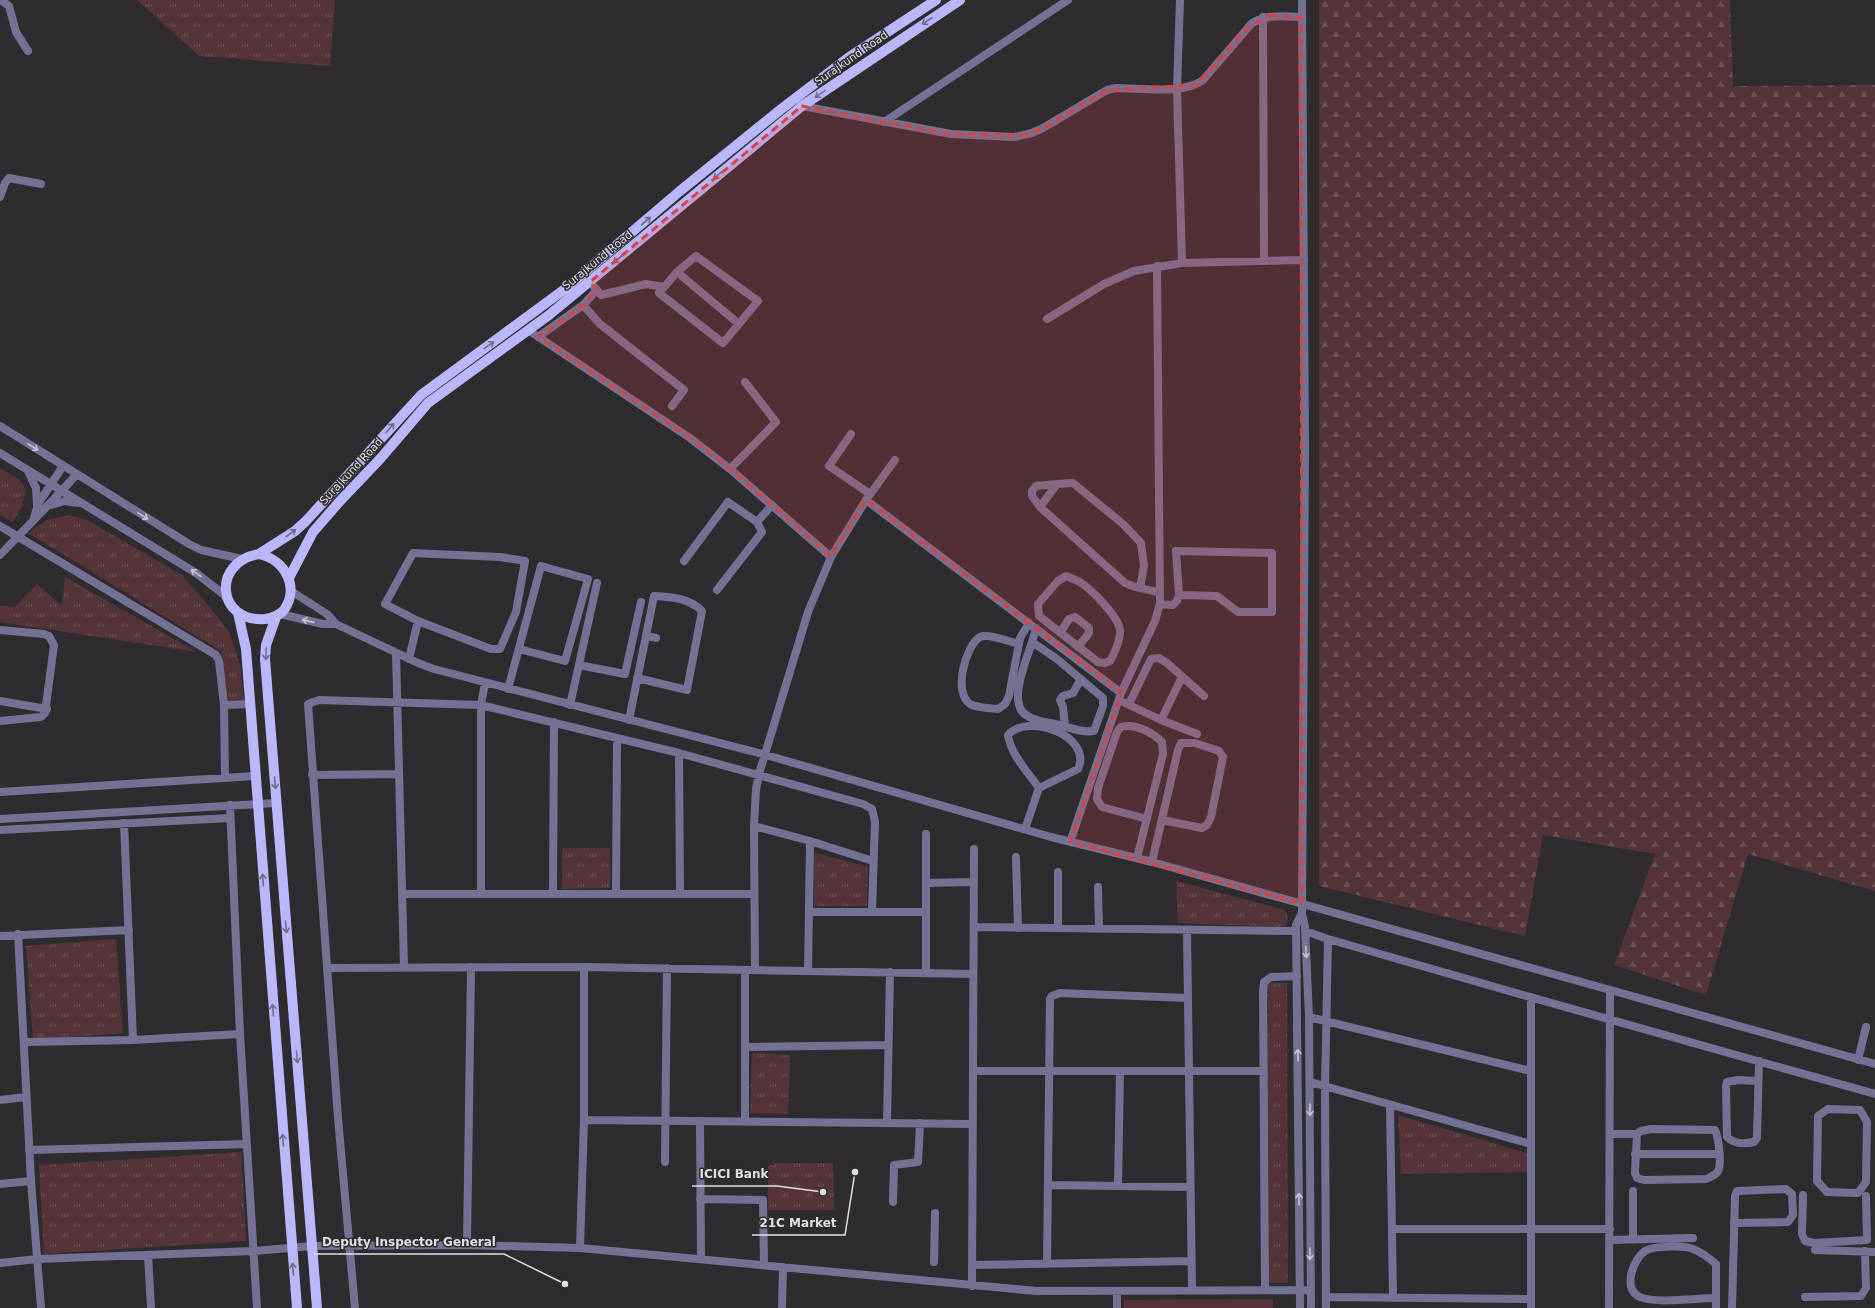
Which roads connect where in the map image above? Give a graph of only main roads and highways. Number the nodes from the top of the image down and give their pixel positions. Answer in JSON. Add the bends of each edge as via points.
{"nodes":[{"id":1,"x":936,"y":0,"type":"edge"},
{"id":2,"x":960,"y":0,"type":"edge"},
{"id":3,"x":259,"y":554,"type":"junction"},
{"id":4,"x":289,"y":578,"type":"junction"},
{"id":5,"x":238,"y":613,"type":"junction"},
{"id":6,"x":278,"y":616,"type":"junction"},
{"id":7,"x":296,"y":1308,"type":"edge"},
{"id":8,"x":317,"y":1308,"type":"edge"}],
"edges":[{"from":3,"to":1,"type":"main road","name":"Surajkund Road","one_way":true,"via":[[306,521],[421,394],[565,289],[780,110],[848,58]]},
{"from":2,"to":4,"type":"main road","name":"Surajkund Road","one_way":true,"via":[[802,106],[590,282],[421,409],[314,532]]},
{"from":3,"to":4,"type":"main road","via":[[278,563]]},
{"from":3,"to":5,"type":"main road","via":[[242,559],[230,570],[225,583],[227,597]]},
{"from":4,"to":6,"type":"main road","via":[[291,591],[288,604]]},
{"from":5,"to":6,"type":"main road","via":[[252,619]]},
{"from":7,"to":5,"type":"main road","one_way":true,"via":[[246,649]]},
{"from":6,"to":8,"type":"main road","one_way":true,"via":[[266,645],[266,660]]}]}
